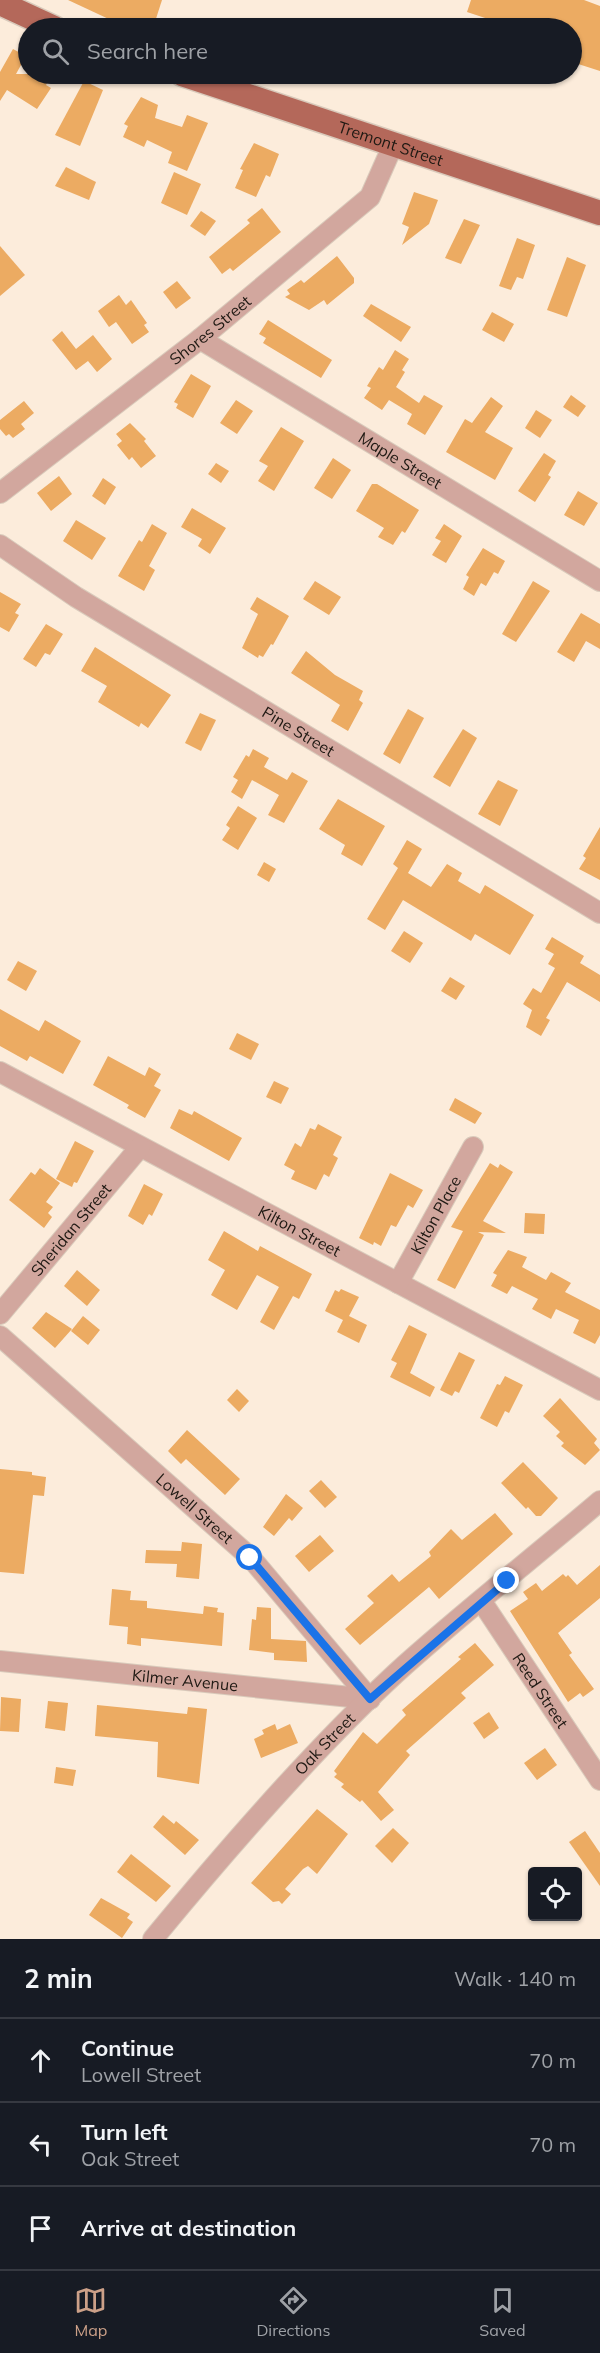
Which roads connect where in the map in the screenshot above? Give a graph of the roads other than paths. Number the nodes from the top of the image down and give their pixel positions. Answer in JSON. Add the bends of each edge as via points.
{"nodes":[{"id":1,"x":0,"y":3,"type":"edge"},
{"id":2,"x":32,"y":18,"type":"edge"},
{"id":3,"x":212,"y":84,"type":"edge"},
{"id":4,"x":393,"y":145,"type":"junction"},
{"id":5,"x":600,"y":213,"type":"edge"},
{"id":6,"x":200,"y":339,"type":"junction"},
{"id":7,"x":0,"y":493,"type":"edge"},
{"id":8,"x":0,"y":545,"type":"edge"},
{"id":9,"x":600,"y":581,"type":"edge"},
{"id":10,"x":600,"y":913,"type":"edge"},
{"id":11,"x":0,"y":1072,"type":"edge"},
{"id":12,"x":140,"y":1147,"type":"junction"},
{"id":13,"x":473,"y":1147,"type":"dead end"},
{"id":14,"x":398,"y":1283,"type":"junction"},
{"id":15,"x":0,"y":1314,"type":"edge"},
{"id":16,"x":0,"y":1336,"type":"edge"},
{"id":17,"x":600,"y":1390,"type":"edge"},
{"id":18,"x":600,"y":1501,"type":"edge"},
{"id":19,"x":482,"y":1602,"type":"junction"},
{"id":20,"x":0,"y":1661,"type":"edge"},
{"id":21,"x":370,"y":1699,"type":"junction"},
{"id":22,"x":600,"y":1780,"type":"edge"},
{"id":23,"x":153,"y":1939,"type":"edge"}],
"edges":[{"from":1,"to":2,"type":"main road"},
{"from":3,"to":4,"type":"main road","name":"Tremont Street"},
{"from":4,"to":5,"type":"main road","name":"Tremont Street"},
{"from":4,"to":6,"type":"street","name":"Shores Street","via":[[370,197]]},
{"from":6,"to":7,"type":"street","name":"Shores Street"},
{"from":6,"to":9,"type":"street","name":"Maple Street"},
{"from":8,"to":10,"type":"street","name":"Pine Street","via":[[76,597]]},
{"from":11,"to":12,"type":"street","name":"Kilton Street"},
{"from":12,"to":14,"type":"street","name":"Kilton Street"},
{"from":12,"to":15,"type":"street","name":"Sheridan Street"},
{"from":13,"to":14,"type":"street","name":"Kilton Place"},
{"from":14,"to":17,"type":"street","name":"Kilton Street"},
{"from":16,"to":21,"type":"street","name":"Lowell Street","via":[[250,1558]]},
{"from":18,"to":19,"type":"street","name":"Oak Street"},
{"from":19,"to":21,"type":"street","name":"Oak Street"},
{"from":19,"to":22,"type":"street","name":"Reed Street"},
{"from":20,"to":21,"type":"street","name":"Kilmer Avenue"},
{"from":21,"to":23,"type":"street","name":"Oak Street","via":[[307,1764]]}]}
